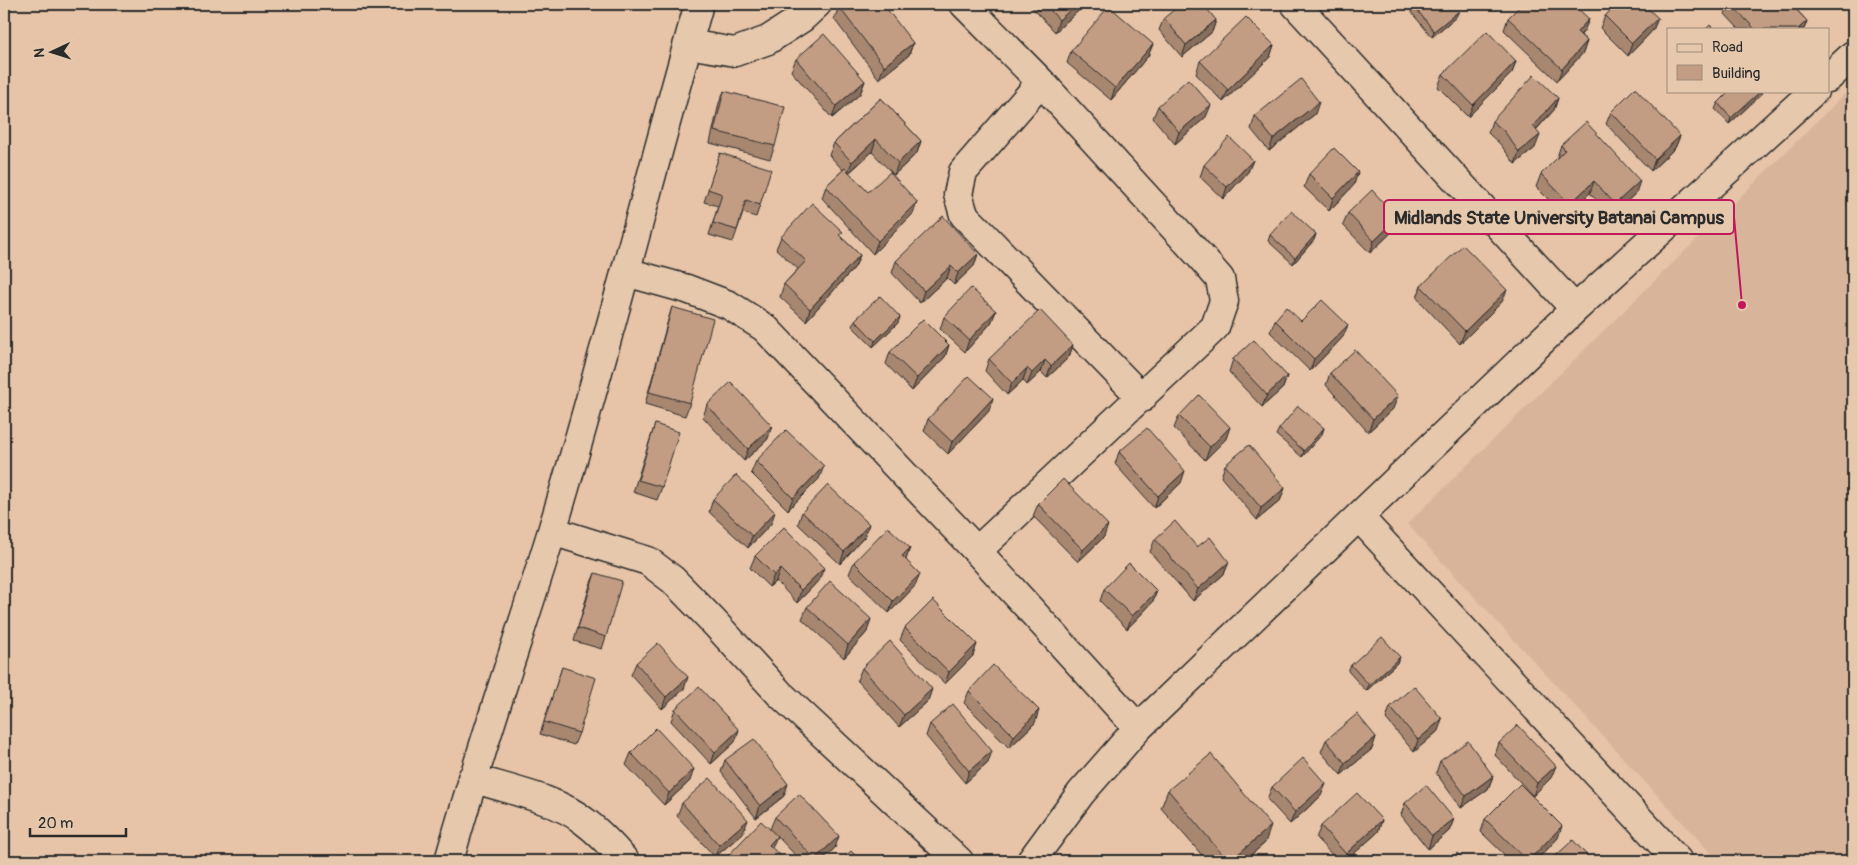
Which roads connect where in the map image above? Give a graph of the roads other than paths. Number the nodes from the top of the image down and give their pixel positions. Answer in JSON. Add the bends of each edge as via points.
{"nodes":[{"id":1,"x":700,"y":4,"type":"edge"},
{"id":2,"x":817,"y":4,"type":"edge"},
{"id":3,"x":964,"y":4,"type":"edge"},
{"id":4,"x":1295,"y":4,"type":"edge"},
{"id":5,"x":688,"y":44,"type":"junction"},
{"id":6,"x":1853,"y":55,"type":"edge"},
{"id":7,"x":1830,"y":76,"type":"edge"},
{"id":8,"x":1041,"y":82,"type":"junction"},
{"id":9,"x":1813,"y":92,"type":"edge"},
{"id":10,"x":626,"y":272,"type":"junction"},
{"id":11,"x":1576,"y":309,"type":"junction"},
{"id":12,"x":1142,"y":398,"type":"junction"},
{"id":13,"x":1359,"y":517,"type":"junction"},
{"id":14,"x":552,"y":531,"type":"junction"},
{"id":15,"x":977,"y":551,"type":"junction"},
{"id":16,"x":1138,"y":728,"type":"junction"},
{"id":17,"x":472,"y":778,"type":"junction"},
{"id":18,"x":450,"y":861,"type":"edge"},
{"id":19,"x":625,"y":861,"type":"edge"},
{"id":20,"x":958,"y":861,"type":"edge"},
{"id":21,"x":1031,"y":861,"type":"edge"},
{"id":22,"x":1678,"y":861,"type":"edge"}],
"edges":[{"from":1,"to":5,"type":"street"},
{"from":2,"to":5,"type":"street","via":[[768,40],[735,52]]},
{"from":3,"to":8,"type":"street"},
{"from":4,"to":11,"type":"street"},
{"from":5,"to":10,"type":"street"},
{"from":6,"to":7,"type":"street"},
{"from":8,"to":12,"type":"street","via":[[1220,280],[1224,300],[1215,327]]},
{"from":8,"to":12,"type":"street","via":[[963,172],[958,194],[964,215]]},
{"from":9,"to":11,"type":"street"},
{"from":10,"to":14,"type":"street"},
{"from":10,"to":15,"type":"street","via":[[729,305],[766,328]]},
{"from":11,"to":13,"type":"street"},
{"from":12,"to":15,"type":"street"},
{"from":13,"to":16,"type":"street"},
{"from":13,"to":22,"type":"street"},
{"from":14,"to":17,"type":"street"},
{"from":14,"to":20,"type":"street","via":[[648,561],[673,580],[779,694]]},
{"from":15,"to":16,"type":"street"},
{"from":16,"to":21,"type":"street","via":[[1081,793]]},
{"from":17,"to":18,"type":"street"},
{"from":17,"to":19,"type":"street","via":[[551,803],[583,820]]}]}
